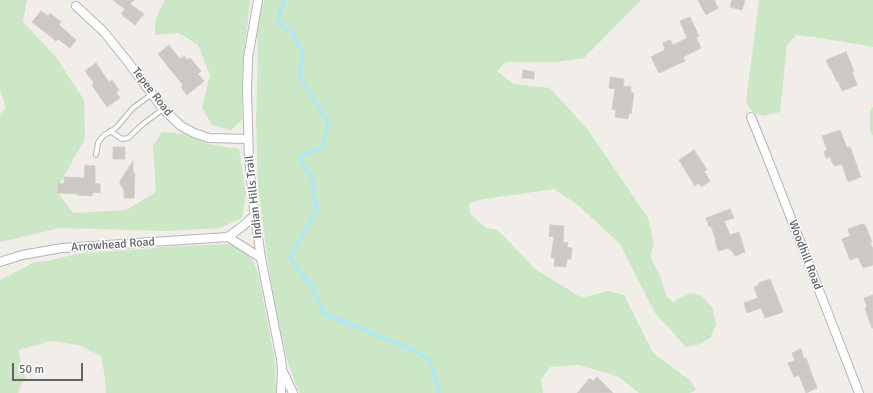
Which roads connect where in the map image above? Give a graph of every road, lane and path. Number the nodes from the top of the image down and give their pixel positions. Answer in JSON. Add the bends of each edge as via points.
{"nodes":[{"id":1,"x":258,"y":0,"type":"edge"},
{"id":2,"x":76,"y":6,"type":"dead end"},
{"id":3,"x":152,"y":94,"type":"junction"},
{"id":4,"x":163,"y":109,"type":"junction"},
{"id":5,"x":751,"y":117,"type":"dead end"},
{"id":6,"x":110,"y":131,"type":"junction"},
{"id":7,"x":248,"y":139,"type":"junction"},
{"id":8,"x":96,"y":155,"type":"dead end"},
{"id":9,"x":255,"y":215,"type":"junction"},
{"id":10,"x":228,"y":237,"type":"junction"},
{"id":11,"x":261,"y":258,"type":"junction"},
{"id":12,"x":0,"y":262,"type":"edge"},
{"id":13,"x":282,"y":370,"type":"junction"},
{"id":14,"x":281,"y":393,"type":"edge"},
{"id":15,"x":293,"y":393,"type":"edge"},
{"id":16,"x":859,"y":393,"type":"edge"}],
"edges":[{"from":1,"to":7,"type":"street","name":"Indian Hills Trail","via":[[248,58]]},
{"from":2,"to":3,"type":"street","name":"Tepee Road","via":[[104,32]]},
{"from":3,"to":4,"type":"street","name":"Tepee Road"},
{"from":3,"to":6,"type":"lane"},
{"from":4,"to":6,"type":"lane","via":[[128,138],[122,139]]},
{"from":4,"to":7,"type":"street","name":"Tepee Road","via":[[181,126],[202,137]]},
{"from":5,"to":16,"type":"street","name":"Woodhill Road"},
{"from":6,"to":8,"type":"lane","via":[[98,143]]},
{"from":7,"to":9,"type":"street","name":"Indian Hills Trail"},
{"from":9,"to":10,"type":"street"},
{"from":9,"to":11,"type":"street","name":"Indian Hills Trail"},
{"from":10,"to":11,"type":"street"},
{"from":10,"to":12,"type":"street","name":"Arrowhead Road","via":[[62,248]]},
{"from":11,"to":13,"type":"street","name":"Indian Hills Trail"},
{"from":13,"to":14,"type":"street","name":"Indian Hills Trail"},
{"from":13,"to":15,"type":"street"}]}
